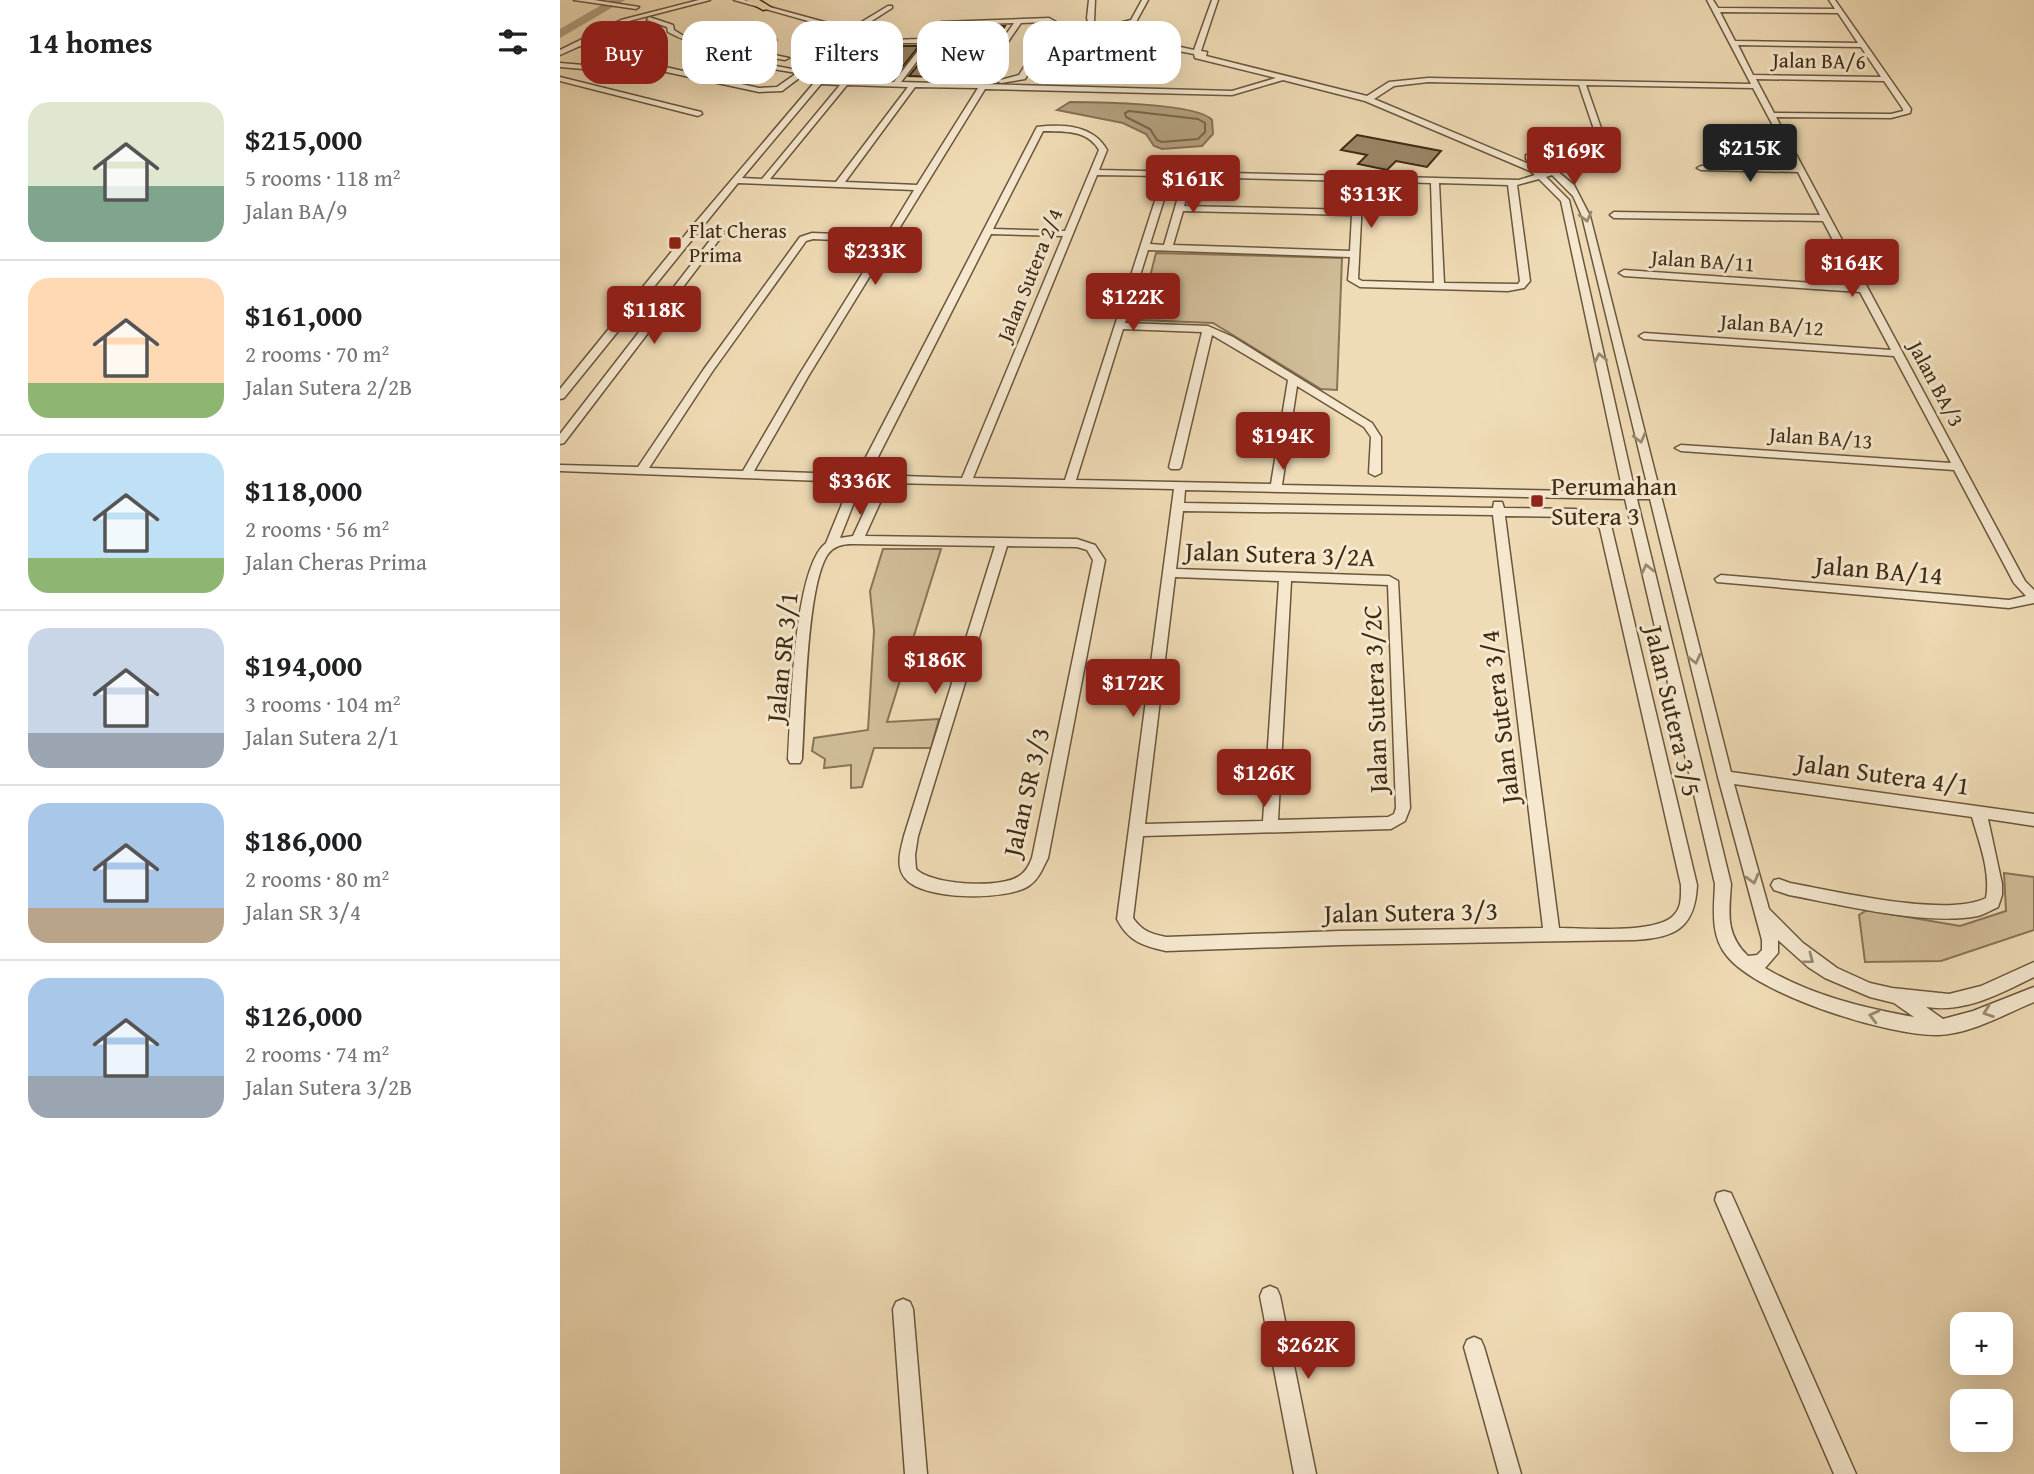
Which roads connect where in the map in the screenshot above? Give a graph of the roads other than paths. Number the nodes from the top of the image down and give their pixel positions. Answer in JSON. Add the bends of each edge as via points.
{"nodes":[{"id":1,"x":739,"y":0,"type":"edge"},
{"id":2,"x":751,"y":0,"type":"edge"},
{"id":3,"x":1092,"y":0,"type":"edge"},
{"id":4,"x":1145,"y":0,"type":"edge"},
{"id":5,"x":1215,"y":0,"type":"edge"},
{"id":6,"x":1832,"y":0,"type":"edge"},
{"id":7,"x":581,"y":1,"type":"edge"},
{"id":8,"x":707,"y":2,"type":"edge"},
{"id":9,"x":1713,"y":5,"type":"edge"},
{"id":10,"x":767,"y":8,"type":"junction"},
{"id":11,"x":890,"y":8,"type":"dead end"},
{"id":12,"x":870,"y":10,"type":"dead end"},
{"id":13,"x":1840,"y":12,"type":"junction"},
{"id":14,"x":645,"y":18,"type":"junction"},
{"id":15,"x":813,"y":21,"type":"edge"},
{"id":16,"x":860,"y":21,"type":"edge"},
{"id":17,"x":863,"y":21,"type":"edge"},
{"id":18,"x":1009,"y":21,"type":"edge"},
{"id":19,"x":1019,"y":21,"type":"junction"},
{"id":20,"x":1090,"y":21,"type":"edge"},
{"id":21,"x":1132,"y":21,"type":"edge"},
{"id":22,"x":682,"y":35,"type":"edge"},
{"id":23,"x":577,"y":43,"type":"junction"},
{"id":24,"x":1733,"y":43,"type":"junction"},
{"id":25,"x":1863,"y":45,"type":"junction"},
{"id":26,"x":1181,"y":49,"type":"edge"},
{"id":27,"x":1197,"y":52,"type":"junction"},
{"id":28,"x":560,"y":53,"type":"edge"},
{"id":29,"x":917,"y":55,"type":"edge"},
{"id":30,"x":777,"y":57,"type":"edge"},
{"id":31,"x":785,"y":58,"type":"dead end"},
{"id":32,"x":560,"y":65,"type":"edge"},
{"id":33,"x":581,"y":67,"type":"edge"},
{"id":34,"x":903,"y":74,"type":"edge"},
{"id":35,"x":1266,"y":78,"type":"junction"},
{"id":36,"x":560,"y":79,"type":"edge"},
{"id":37,"x":1886,"y":79,"type":"junction"},
{"id":38,"x":903,"y":81,"type":"edge"},
{"id":39,"x":1754,"y":81,"type":"junction"},
{"id":40,"x":791,"y":82,"type":"edge"},
{"id":41,"x":903,"y":82,"type":"edge"},
{"id":42,"x":1582,"y":83,"type":"junction"},
{"id":43,"x":815,"y":84,"type":"edge"},
{"id":44,"x":844,"y":84,"type":"edge"},
{"id":45,"x":913,"y":85,"type":"junction"},
{"id":46,"x":977,"y":85,"type":"junction"},
{"id":47,"x":560,"y":86,"type":"edge"},
{"id":48,"x":1371,"y":96,"type":"junction"},
{"id":49,"x":698,"y":114,"type":"dead end"},
{"id":50,"x":1771,"y":115,"type":"junction"},
{"id":51,"x":687,"y":117,"type":"dead end"},
{"id":52,"x":1540,"y":163,"type":"junction"},
{"id":53,"x":1566,"y":165,"type":"junction"},
{"id":54,"x":1701,"y":168,"type":"dead end"},
{"id":55,"x":1800,"y":170,"type":"junction"},
{"id":56,"x":1553,"y":171,"type":"junction"},
{"id":57,"x":1094,"y":172,"type":"junction"},
{"id":58,"x":1168,"y":174,"type":"junction"},
{"id":59,"x":1189,"y":174,"type":"junction"},
{"id":60,"x":1542,"y":176,"type":"junction"},
{"id":61,"x":1359,"y":178,"type":"junction"},
{"id":62,"x":1564,"y":178,"type":"junction"},
{"id":63,"x":736,"y":180,"type":"junction"},
{"id":64,"x":764,"y":181,"type":"junction"},
{"id":65,"x":1435,"y":181,"type":"junction"},
{"id":66,"x":1512,"y":183,"type":"junction"},
{"id":67,"x":839,"y":184,"type":"junction"},
{"id":68,"x":919,"y":188,"type":"junction"},
{"id":69,"x":1179,"y":208,"type":"junction"},
{"id":70,"x":1357,"y":213,"type":"junction"},
{"id":71,"x":1614,"y":215,"type":"dead end"},
{"id":72,"x":1826,"y":218,"type":"junction"},
{"id":73,"x":702,"y":231,"type":"junction"},
{"id":74,"x":988,"y":231,"type":"junction"},
{"id":75,"x":1068,"y":234,"type":"junction"},
{"id":76,"x":886,"y":239,"type":"junction"},
{"id":77,"x":1145,"y":247,"type":"junction"},
{"id":78,"x":1168,"y":247,"type":"junction"},
{"id":79,"x":1354,"y":254,"type":"junction"},
{"id":80,"x":1624,"y":274,"type":"dead end"},
{"id":81,"x":1438,"y":286,"type":"junction"},
{"id":82,"x":1864,"y":289,"type":"junction"},
{"id":83,"x":1120,"y":326,"type":"junction"},
{"id":84,"x":1208,"y":330,"type":"junction"},
{"id":85,"x":1644,"y":336,"type":"dead end"},
{"id":86,"x":1897,"y":353,"type":"junction"},
{"id":87,"x":1293,"y":380,"type":"junction"},
{"id":88,"x":560,"y":396,"type":"edge"},
{"id":89,"x":560,"y":441,"type":"edge"},
{"id":90,"x":1681,"y":448,"type":"dead end"},
{"id":91,"x":872,"y":457,"type":"dead end"},
{"id":92,"x":1175,"y":467,"type":"dead end"},
{"id":93,"x":1958,"y":467,"type":"junction"},
{"id":94,"x":560,"y":468,"type":"edge"},
{"id":95,"x":641,"y":471,"type":"junction"},
{"id":96,"x":1375,"y":473,"type":"dead end"},
{"id":97,"x":747,"y":474,"type":"junction"},
{"id":98,"x":858,"y":478,"type":"junction"},
{"id":99,"x":885,"y":479,"type":"junction"},
{"id":100,"x":966,"y":481,"type":"junction"},
{"id":101,"x":1069,"y":484,"type":"junction"},
{"id":102,"x":1180,"y":486,"type":"junction"},
{"id":103,"x":1276,"y":488,"type":"junction"},
{"id":104,"x":1496,"y":493,"type":"junction"},
{"id":105,"x":1630,"y":496,"type":"junction"},
{"id":106,"x":1654,"y":496,"type":"junction"},
{"id":107,"x":1177,"y":507,"type":"junction"},
{"id":108,"x":1499,"y":512,"type":"junction"},
{"id":109,"x":857,"y":540,"type":"junction"},
{"id":110,"x":1002,"y":542,"type":"junction"},
{"id":111,"x":832,"y":543,"type":"junction"},
{"id":112,"x":1169,"y":573,"type":"junction"},
{"id":113,"x":1285,"y":577,"type":"junction"},
{"id":114,"x":1721,"y":579,"type":"dead end"},
{"id":115,"x":1389,"y":580,"type":"joint"},
{"id":116,"x":2034,"y":598,"type":"edge"},
{"id":117,"x":795,"y":759,"type":"dead end"},
{"id":118,"x":1725,"y":777,"type":"junction"},
{"id":119,"x":1978,"y":812,"type":"junction"},
{"id":120,"x":2034,"y":820,"type":"edge"},
{"id":121,"x":1270,"y":827,"type":"junction"},
{"id":122,"x":1136,"y":830,"type":"junction"},
{"id":123,"x":1779,"y":885,"type":"dead end"},
{"id":124,"x":1761,"y":911,"type":"junction"},
{"id":125,"x":1686,"y":913,"type":"joint"},
{"id":126,"x":1552,"y":934,"type":"junction"},
{"id":127,"x":1744,"y":963,"type":"junction"},
{"id":128,"x":2034,"y":969,"type":"edge"},
{"id":129,"x":2034,"y":994,"type":"edge"},
{"id":130,"x":1899,"y":997,"type":"junction"},
{"id":131,"x":1941,"y":1027,"type":"junction"},
{"id":132,"x":1724,"y":1200,"type":"dead end"},
{"id":133,"x":1270,"y":1296,"type":"dead end"},
{"id":134,"x":903,"y":1309,"type":"dead end"},
{"id":135,"x":1474,"y":1347,"type":"dead end"},
{"id":136,"x":916,"y":1474,"type":"edge"},
{"id":137,"x":1305,"y":1474,"type":"edge"},
{"id":138,"x":1510,"y":1474,"type":"edge"},
{"id":139,"x":1845,"y":1474,"type":"edge"}],
"edges":[{"from":1,"to":10,"type":"street"},
{"from":2,"to":10,"type":"highway"},
{"from":3,"to":20,"type":"street"},
{"from":4,"to":21,"type":"street"},
{"from":5,"to":27,"type":"street"},
{"from":6,"to":13,"type":"street"},
{"from":7,"to":14,"type":"street","via":[[639,5]]},
{"from":8,"to":14,"type":"street"},
{"from":9,"to":13,"type":"street"},
{"from":9,"to":24,"type":"street","name":"Jalan BA/3"},
{"from":10,"to":15,"type":"street"},
{"from":11,"to":17,"type":"street"},
{"from":12,"to":16,"type":"street"},
{"from":13,"to":25,"type":"street"},
{"from":14,"to":22,"type":"street"},
{"from":14,"to":23,"type":"street"},
{"from":18,"to":19,"type":"street"},
{"from":19,"to":46,"type":"street"},
{"from":19,"to":46,"type":"street","via":[[1055,23],[1022,77]]},
{"from":23,"to":28,"type":"street"},
{"from":23,"to":40,"type":"street","via":[[623,60],[759,90],[779,89]]},
{"from":24,"to":25,"type":"street"},
{"from":24,"to":39,"type":"street","name":"Jalan BA/3"},
{"from":25,"to":37,"type":"street"},
{"from":26,"to":27,"type":"street"},
{"from":27,"to":35,"type":"street"},
{"from":27,"to":48,"type":"street"},
{"from":29,"to":34,"type":"street"},
{"from":30,"to":31,"type":"street"},
{"from":32,"to":33,"type":"street"},
{"from":35,"to":46,"type":"street","via":[[1232,93]]},
{"from":35,"to":48,"type":"street"},
{"from":36,"to":49,"type":"street"},
{"from":37,"to":39,"type":"street","name":"Jalan BA/6"},
{"from":37,"to":50,"type":"street","via":[[1906,109],[1900,116]]},
{"from":38,"to":46,"type":"street"},
{"from":39,"to":42,"type":"street","name":"Jalan BA/6"},
{"from":39,"to":50,"type":"street","name":"Jalan BA/3"},
{"from":41,"to":45,"type":"street"},
{"from":42,"to":48,"type":"street","name":"Jalan BA/6","via":[[1415,80],[1392,84]]},
{"from":42,"to":53,"type":"street","via":[[1604,148]]},
{"from":43,"to":63,"type":"street"},
{"from":44,"to":64,"type":"street"},
{"from":45,"to":46,"type":"street"},
{"from":45,"to":67,"type":"street"},
{"from":46,"to":68,"type":"street"},
{"from":47,"to":51,"type":"street"},
{"from":48,"to":52,"type":"street","via":[[1434,116]]},
{"from":48,"to":60,"type":"street"},
{"from":50,"to":55,"type":"street","name":"Jalan BA/3"},
{"from":52,"to":53,"type":"street"},
{"from":52,"to":56,"type":"street"},
{"from":53,"to":62,"type":"street"},
{"from":54,"to":55,"type":"street"},
{"from":55,"to":72,"type":"street","name":"Jalan BA/3"},
{"from":56,"to":60,"type":"street"},
{"from":56,"to":62,"type":"street"},
{"from":57,"to":58,"type":"street"},
{"from":57,"to":74,"type":"street","name":"Jalan Sutera 2/4","via":[[1103,149],[1094,135],[1040,129]]},
{"from":57,"to":75,"type":"street","name":"Jalan Sutera 2/4"},
{"from":58,"to":59,"type":"street"},
{"from":58,"to":77,"type":"street"},
{"from":59,"to":61,"type":"street"},
{"from":59,"to":69,"type":"street"},
{"from":60,"to":66,"type":"street"},
{"from":105,"to":60,"type":"street","one_way":true,"via":[[1565,200]]},
{"from":61,"to":65,"type":"street"},
{"from":61,"to":70,"type":"street"},
{"from":62,"to":106,"type":"street","one_way":true,"via":[[1581,198]]},
{"from":63,"to":64,"type":"street"},
{"from":63,"to":73,"type":"street"},
{"from":64,"to":67,"type":"street"},
{"from":65,"to":66,"type":"street"},
{"from":65,"to":81,"type":"street"},
{"from":66,"to":81,"type":"street","via":[[1525,281],[1508,288]]},
{"from":67,"to":68,"type":"street"},
{"from":68,"to":76,"type":"street"},
{"from":69,"to":70,"type":"street"},
{"from":69,"to":78,"type":"street"},
{"from":70,"to":79,"type":"street"},
{"from":71,"to":72,"type":"street"},
{"from":72,"to":82,"type":"street","name":"Jalan BA/3"},
{"from":73,"to":88,"type":"street"},
{"from":73,"to":89,"type":"street","via":[[721,232]]},
{"from":74,"to":75,"type":"street"},
{"from":74,"to":91,"type":"street"},
{"from":75,"to":100,"type":"street","name":"Jalan Sutera 2/4"},
{"from":76,"to":95,"type":"street","via":[[808,237],[708,371]]},
{"from":76,"to":97,"type":"street"},
{"from":77,"to":78,"type":"street"},
{"from":77,"to":83,"type":"street"},
{"from":78,"to":79,"type":"street"},
{"from":79,"to":81,"type":"street","via":[[1353,280],[1360,284]]},
{"from":80,"to":82,"type":"street","name":"Jalan BA/11"},
{"from":82,"to":86,"type":"street","name":"Jalan BA/3"},
{"from":83,"to":84,"type":"street"},
{"from":83,"to":101,"type":"street"},
{"from":84,"to":87,"type":"street"},
{"from":84,"to":92,"type":"street"},
{"from":85,"to":86,"type":"street","name":"Jalan BA/12"},
{"from":86,"to":93,"type":"street","name":"Jalan BA/3"},
{"from":87,"to":96,"type":"street","via":[[1374,431]]},
{"from":87,"to":103,"type":"street"},
{"from":90,"to":93,"type":"street","name":"Jalan BA/13"},
{"from":93,"to":116,"type":"street","name":"Jalan BA/3","via":[[2020,583]]},
{"from":94,"to":95,"type":"street"},
{"from":95,"to":97,"type":"street"},
{"from":97,"to":98,"type":"street"},
{"from":98,"to":99,"type":"street"},
{"from":98,"to":111,"type":"street"},
{"from":99,"to":100,"type":"street"},
{"from":99,"to":109,"type":"street"},
{"from":100,"to":101,"type":"street"},
{"from":101,"to":102,"type":"street"},
{"from":102,"to":103,"type":"street"},
{"from":102,"to":107,"type":"street"},
{"from":103,"to":104,"type":"street"},
{"from":104,"to":105,"type":"street"},
{"from":104,"to":108,"type":"street","name":"Jalan Sutera 3/4"},
{"from":105,"to":106,"type":"street"},
{"from":127,"to":105,"type":"street","one_way":true,"via":[[1731,950],[1722,930],[1723,884]]},
{"from":106,"to":118,"type":"street","one_way":true},
{"from":107,"to":108,"type":"street"},
{"from":107,"to":112,"type":"street"},
{"from":108,"to":125,"type":"street","name":"Jalan Sutera 3/5","via":[[1575,513],[1601,520],[1606,529],[1689,885]]},
{"from":108,"to":126,"type":"street","name":"Jalan Sutera 3/4"},
{"from":109,"to":110,"type":"street"},
{"from":109,"to":111,"type":"street"},
{"from":110,"to":110,"type":"street","name":"Jalan SR 3/3","via":[[1089,545],[1099,560],[1040,858],[1033,873],[1021,883],[1005,887],[920,883],[910,873],[907,859],[911,836]]},
{"from":111,"to":117,"type":"street","name":"Jalan SR 3/1","via":[[818,561],[803,650]]},
{"from":112,"to":113,"type":"street","name":"Jalan Sutera 3/2A"},
{"from":112,"to":122,"type":"street"},
{"from":113,"to":115,"type":"street","name":"Jalan Sutera 3/2A"},
{"from":113,"to":121,"type":"street"},
{"from":114,"to":116,"type":"street","name":"Jalan BA/14","via":[[2008,604]]},
{"from":115,"to":121,"type":"street","name":"Jalan Sutera 3/2C","via":[[1395,588],[1400,817],[1391,822]]},
{"from":118,"to":119,"type":"street","name":"Jalan Sutera 4/1"},
{"from":118,"to":124,"type":"street","one_way":true},
{"from":119,"to":120,"type":"street","name":"Jalan Sutera 4/1"},
{"from":119,"to":123,"type":"street","via":[[1994,893],[1992,902],[1983,908],[1945,913]]},
{"from":121,"to":122,"type":"street"},
{"from":122,"to":126,"type":"street","name":"Jalan Sutera 3/3","via":[[1125,919],[1133,933],[1145,940],[1166,944]]},
{"from":124,"to":127,"type":"street","via":[[1770,953],[1761,962]]},
{"from":124,"to":130,"type":"street","one_way":true,"via":[[1791,945],[1823,970],[1863,990]]},
{"from":125,"to":126,"type":"street","name":"Jalan Sutera 3/3","via":[[1679,923],[1662,931]]},
{"from":131,"to":127,"type":"street","one_way":true,"via":[[1863,1013],[1764,978]]},
{"from":128,"to":130,"type":"street","via":[[2001,986],[1952,1001]]},
{"from":129,"to":131,"type":"street","one_way":true},
{"from":130,"to":131,"type":"street"},
{"from":132,"to":139,"type":"street"},
{"from":133,"to":137,"type":"street"},
{"from":134,"to":136,"type":"street"},
{"from":135,"to":138,"type":"street"}]}
